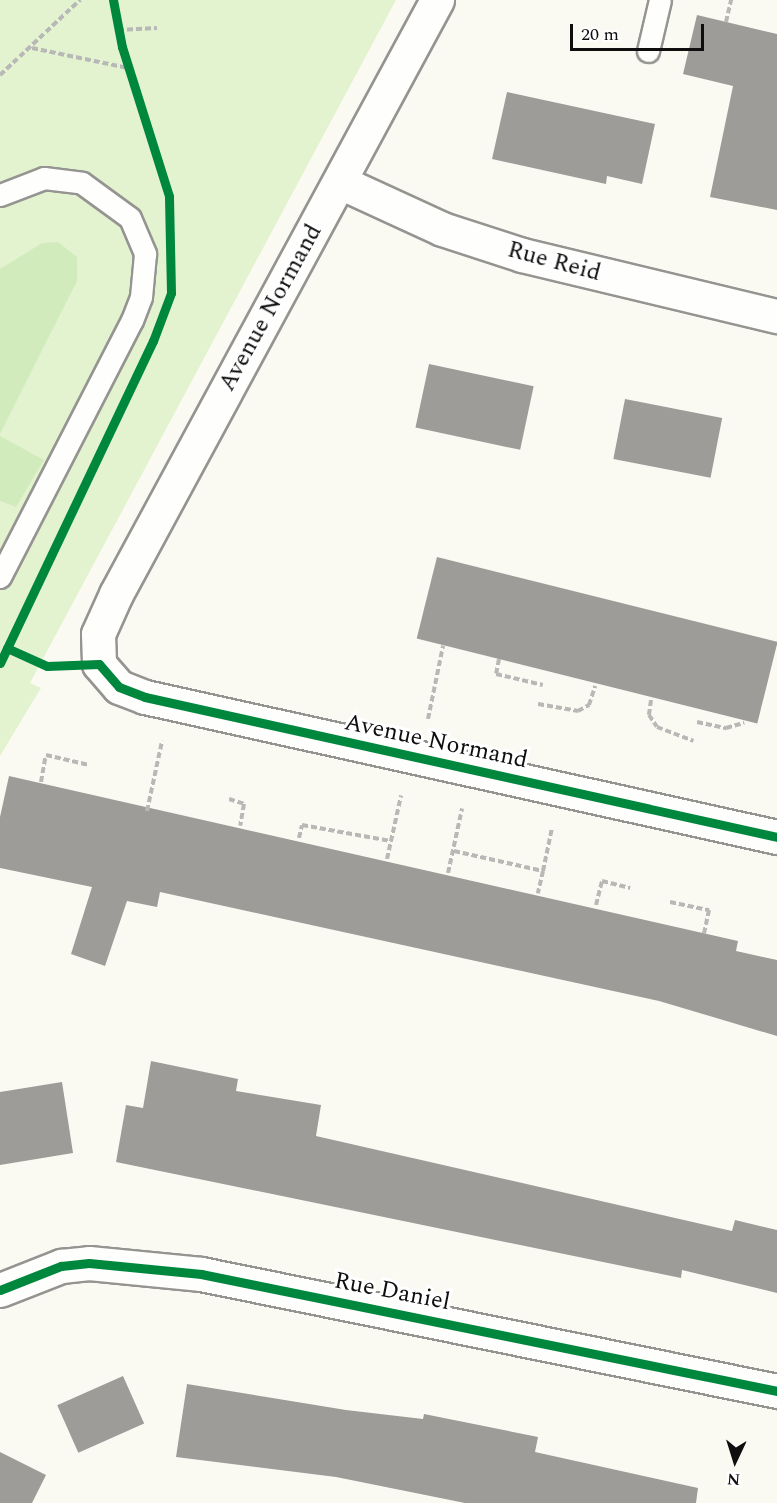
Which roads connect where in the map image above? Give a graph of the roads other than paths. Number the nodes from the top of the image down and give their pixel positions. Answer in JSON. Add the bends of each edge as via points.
{"nodes":[{"id":1,"x":437,"y":0,"type":"edge"},
{"id":2,"x":660,"y":0,"type":"edge"},
{"id":3,"x":648,"y":51,"type":"dead end"},
{"id":4,"x":340,"y":182,"type":"junction"},
{"id":5,"x":0,"y":195,"type":"edge"},
{"id":6,"x":777,"y":316,"type":"edge"},
{"id":7,"x":0,"y":577,"type":"edge"},
{"id":8,"x":777,"y":837,"type":"edge"},
{"id":9,"x":0,"y":1290,"type":"edge"},
{"id":10,"x":777,"y":1391,"type":"edge"}],
"edges":[{"from":1,"to":4,"type":"street","name":"Avenue Normand"},
{"from":2,"to":3,"type":"lane"},
{"from":4,"to":6,"type":"street","name":"Rue Reid","via":[[442,229],[522,255]]},
{"from":4,"to":8,"type":"street","name":"Avenue Normand","via":[[98,634],[99,664],[109,680],[170,703]]},
{"from":5,"to":7,"type":"lane","via":[[44,178],[82,183],[130,218],[145,254],[141,297],[132,320]]},
{"from":9,"to":10,"type":"street","name":"Rue Daniel","via":[[61,1266],[89,1263],[201,1274]]}]}
